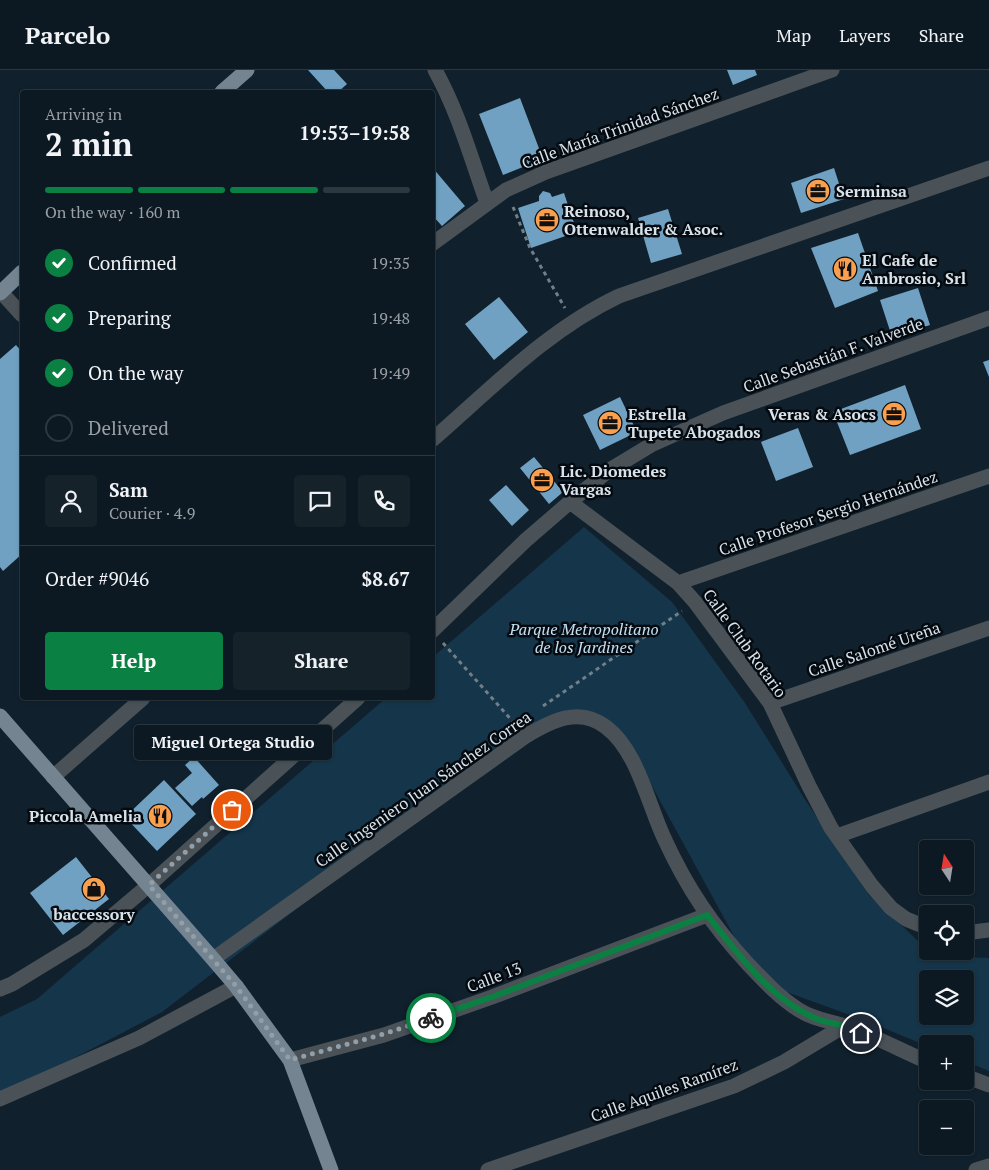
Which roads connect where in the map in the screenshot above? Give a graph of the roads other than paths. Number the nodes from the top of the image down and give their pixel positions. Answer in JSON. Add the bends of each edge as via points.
{"nodes":[{"id":1,"x":247,"y":70,"type":"edge"},
{"id":2,"x":434,"y":70,"type":"edge"},
{"id":3,"x":832,"y":70,"type":"edge"},
{"id":4,"x":224,"y":90,"type":"edge"},
{"id":5,"x":989,"y":168,"type":"edge"},
{"id":6,"x":487,"y":203,"type":"junction"},
{"id":7,"x":435,"y":242,"type":"edge"},
{"id":8,"x":20,"y":274,"type":"edge"},
{"id":9,"x":0,"y":292,"type":"edge"},
{"id":10,"x":20,"y":313,"type":"edge"},
{"id":11,"x":989,"y":318,"type":"edge"},
{"id":12,"x":435,"y":437,"type":"edge"},
{"id":13,"x":989,"y":476,"type":"edge"},
{"id":14,"x":570,"y":502,"type":"junction"},
{"id":15,"x":678,"y":583,"type":"junction"},
{"id":16,"x":989,"y":628,"type":"edge"},
{"id":17,"x":436,"y":635,"type":"edge"},
{"id":18,"x":140,"y":700,"type":"edge"},
{"id":19,"x":356,"y":700,"type":"edge"},
{"id":20,"x":770,"y":703,"type":"junction"},
{"id":21,"x":0,"y":716,"type":"edge"},
{"id":22,"x":53,"y":777,"type":"junction"},
{"id":23,"x":989,"y":782,"type":"edge"},
{"id":24,"x":837,"y":836,"type":"junction"},
{"id":25,"x":149,"y":885,"type":"junction"},
{"id":26,"x":707,"y":915,"type":"junction"},
{"id":27,"x":919,"y":924,"type":"edge"},
{"id":28,"x":988,"y":931,"type":"edge"},
{"id":29,"x":974,"y":932,"type":"edge"},
{"id":30,"x":213,"y":959,"type":"junction"},
{"id":31,"x":236,"y":986,"type":"junction"},
{"id":32,"x":0,"y":989,"type":"edge"},
{"id":33,"x":844,"y":1026,"type":"junction"},
{"id":34,"x":919,"y":1058,"type":"edge"},
{"id":35,"x":290,"y":1060,"type":"junction"},
{"id":36,"x":974,"y":1079,"type":"edge"},
{"id":37,"x":989,"y":1085,"type":"edge"},
{"id":38,"x":0,"y":1099,"type":"edge"},
{"id":39,"x":989,"y":1166,"type":"edge"},
{"id":40,"x":331,"y":1170,"type":"edge"},
{"id":41,"x":488,"y":1170,"type":"edge"},
{"id":42,"x":976,"y":1170,"type":"edge"}],
"edges":[{"from":1,"to":4,"type":"main road"},
{"from":2,"to":6,"type":"street","via":[[465,140]]},
{"from":3,"to":6,"type":"street","name":"Calle María Trinidad Sánchez","via":[[555,168],[506,190]]},
{"from":5,"to":12,"type":"street","via":[[619,296],[594,308],[551,336]]},
{"from":6,"to":7,"type":"street","name":"Calle María Trinidad Sánchez"},
{"from":8,"to":9,"type":"main road"},
{"from":9,"to":10,"type":"street"},
{"from":11,"to":14,"type":"street","name":"Calle Sebastián F. Valverde","via":[[723,413],[651,445],[608,471]]},
{"from":13,"to":15,"type":"street","name":"Calle Profesor Sergio Hernández"},
{"from":14,"to":15,"type":"street","name":"Calle Club Rotario"},
{"from":14,"to":17,"type":"street","name":"Calle Sebastián F. Valverde","via":[[526,540]]},
{"from":15,"to":20,"type":"street","name":"Calle Club Rotario"},
{"from":16,"to":20,"type":"street","name":"Calle Salomé Ureña"},
{"from":18,"to":22,"type":"street"},
{"from":19,"to":25,"type":"street"},
{"from":20,"to":24,"type":"street","name":"Calle Club Rotario","via":[[809,786]]},
{"from":21,"to":22,"type":"main road"},
{"from":22,"to":25,"type":"main road"},
{"from":23,"to":24,"type":"street"},
{"from":24,"to":27,"type":"street","name":"Calle Club Rotario","via":[[872,886],[892,908]]},
{"from":25,"to":30,"type":"main road"},
{"from":25,"to":32,"type":"street","via":[[84,940]]},
{"from":26,"to":30,"type":"street","name":"Calle Ingeniero Juan Sánchez Correa","via":[[682,876],[663,837],[623,742],[606,726],[574,716],[546,724],[526,736]]},
{"from":26,"to":33,"type":"street","name":"Calle Ingeniero Juan Sánchez Correa","via":[[775,993],[818,1020]]},
{"from":26,"to":35,"type":"street","name":"Calle 13","via":[[456,1010]]},
{"from":28,"to":29,"type":"street"},
{"from":30,"to":31,"type":"main road"},
{"from":31,"to":35,"type":"main road"},
{"from":31,"to":38,"type":"street","via":[[139,1038]]},
{"from":33,"to":34,"type":"street","name":"Calle Ingeniero Juan Sánchez Correa"},
{"from":33,"to":41,"type":"street","name":"Calle Aquiles Ramírez","via":[[784,1062],[734,1086]]},
{"from":35,"to":40,"type":"main road"},
{"from":36,"to":37,"type":"street"},
{"from":39,"to":42,"type":"street"}]}
